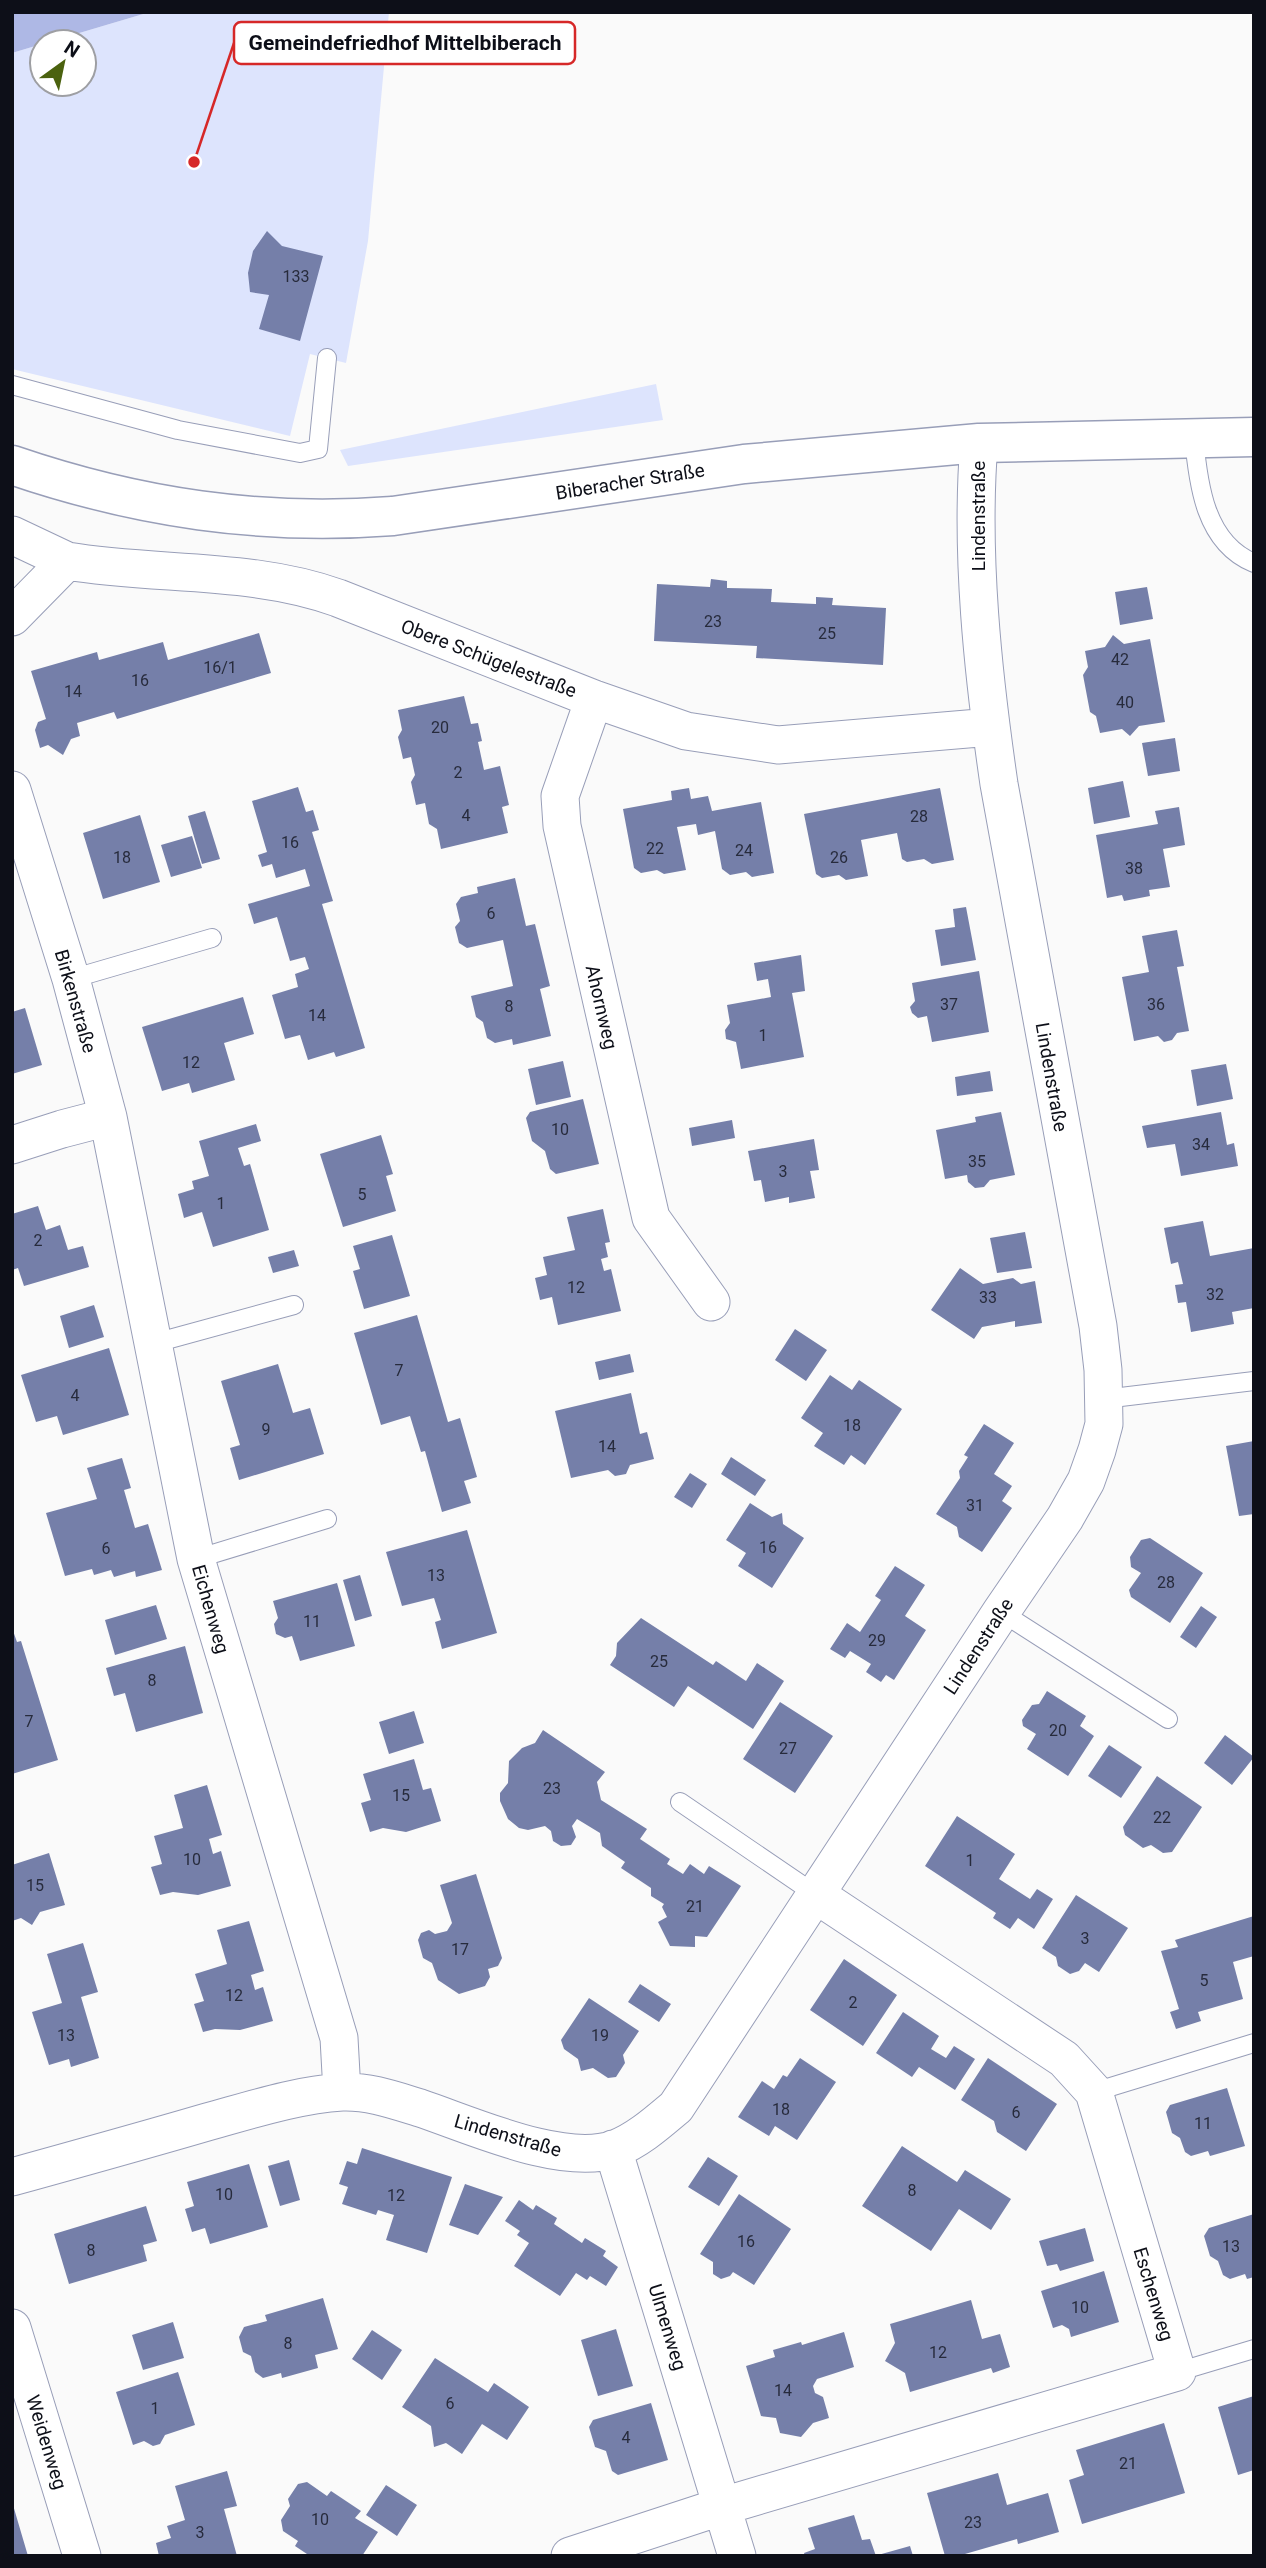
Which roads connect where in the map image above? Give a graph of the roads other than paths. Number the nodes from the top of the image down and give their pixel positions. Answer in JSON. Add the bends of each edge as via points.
{"nodes":[{"id":1,"x":327,"y":358,"type":"dead end"},
{"id":2,"x":12,"y":385,"type":"edge"},
{"id":3,"x":1254,"y":437,"type":"edge"},
{"id":4,"x":1195,"y":439,"type":"junction"},
{"id":5,"x":979,"y":443,"type":"junction"},
{"id":6,"x":12,"y":465,"type":"edge"},
{"id":7,"x":12,"y":535,"type":"edge"},
{"id":8,"x":67,"y":561,"type":"junction"},
{"id":9,"x":1254,"y":563,"type":"edge"},
{"id":10,"x":12,"y":617,"type":"edge"},
{"id":11,"x":594,"y":699,"type":"junction"},
{"id":12,"x":990,"y":727,"type":"junction"},
{"id":13,"x":12,"y":790,"type":"edge"},
{"id":14,"x":212,"y":938,"type":"dead end"},
{"id":15,"x":71,"y":979,"type":"junction"},
{"id":16,"x":108,"y":1118,"type":"junction"},
{"id":17,"x":12,"y":1145,"type":"edge"},
{"id":18,"x":711,"y":1302,"type":"dead end"},
{"id":19,"x":294,"y":1305,"type":"dead end"},
{"id":20,"x":155,"y":1343,"type":"junction"},
{"id":21,"x":1254,"y":1381,"type":"edge"},
{"id":22,"x":1104,"y":1399,"type":"junction"},
{"id":23,"x":327,"y":1519,"type":"dead end"},
{"id":24,"x":196,"y":1559,"type":"junction"},
{"id":25,"x":1001,"y":1612,"type":"junction"},
{"id":26,"x":1168,"y":1719,"type":"dead end"},
{"id":27,"x":680,"y":1802,"type":"dead end"},
{"id":28,"x":816,"y":1894,"type":"junction"},
{"id":29,"x":1254,"y":2043,"type":"edge"},
{"id":30,"x":342,"y":2092,"type":"junction"},
{"id":31,"x":1094,"y":2092,"type":"junction"},
{"id":32,"x":613,"y":2149,"type":"junction"},
{"id":33,"x":12,"y":2177,"type":"edge"},
{"id":34,"x":12,"y":2329,"type":"edge"},
{"id":35,"x":1254,"y":2350,"type":"edge"},
{"id":36,"x":1177,"y":2372,"type":"junction"},
{"id":37,"x":723,"y":2505,"type":"junction"},
{"id":38,"x":82,"y":2556,"type":"edge"},
{"id":39,"x":570,"y":2556,"type":"edge"},
{"id":40,"x":737,"y":2556,"type":"edge"}],
"edges":[{"from":1,"to":2,"type":"lane","via":[[318,449],[300,453],[178,430]]},
{"from":3,"to":4,"type":"street","name":"Biberacher Straße"},
{"from":4,"to":5,"type":"street","name":"Biberacher Straße"},
{"from":4,"to":9,"type":"lane","via":[[1198,482],[1214,529]]},
{"from":5,"to":6,"type":"street","name":"Biberacher Straße","via":[[744,464],[335,521],[217,514],[153,504]]},
{"from":5,"to":12,"type":"street","name":"Lindenstraße","via":[[976,551]]},
{"from":7,"to":8,"type":"street","name":"Obere Schügelestraße"},
{"from":8,"to":10,"type":"street"},
{"from":8,"to":11,"type":"street","name":"Obere Schügelestraße","via":[[305,586]]},
{"from":11,"to":12,"type":"street","name":"Obere Schügelestraße","via":[[687,731],[778,744]]},
{"from":11,"to":18,"type":"street","name":"Ahornweg","via":[[560,796],[562,826],[651,1218]]},
{"from":12,"to":22,"type":"street","name":"Lindenstraße","via":[[1098,1326]]},
{"from":13,"to":15,"type":"street","name":"Birkenstraße"},
{"from":14,"to":15,"type":"lane"},
{"from":15,"to":16,"type":"street","name":"Birkenstraße"},
{"from":16,"to":17,"type":"street"},
{"from":16,"to":20,"type":"street","name":"Eichenweg"},
{"from":19,"to":20,"type":"lane"},
{"from":20,"to":24,"type":"street","name":"Eichenweg"},
{"from":21,"to":22,"type":"lane"},
{"from":22,"to":25,"type":"street","name":"Lindenstraße","via":[[1104,1424],[1086,1481]]},
{"from":23,"to":24,"type":"lane"},
{"from":24,"to":30,"type":"street","name":"Eichenweg","via":[[339,2038]]},
{"from":25,"to":26,"type":"lane"},
{"from":25,"to":28,"type":"street","name":"Lindenstraße"},
{"from":27,"to":28,"type":"lane"},
{"from":28,"to":31,"type":"street","name":"Eschenweg","via":[[1064,2059]]},
{"from":28,"to":32,"type":"street","name":"Lindenstraße","via":[[676,2107],[638,2138]]},
{"from":29,"to":31,"type":"lane"},
{"from":30,"to":32,"type":"street","name":"Lindenstraße","via":[[370,2093],[558,2151],[581,2154]]},
{"from":30,"to":33,"type":"street","name":"Lindenstraße","via":[[287,2100]]},
{"from":31,"to":36,"type":"street","name":"Eschenweg"},
{"from":32,"to":37,"type":"street","name":"Ulmenweg"},
{"from":34,"to":38,"type":"street","name":"Weidenweg"},
{"from":35,"to":36,"type":"lane"},
{"from":36,"to":37,"type":"street"},
{"from":37,"to":39,"type":"street"},
{"from":37,"to":40,"type":"street","name":"Ulmenweg"}]}
